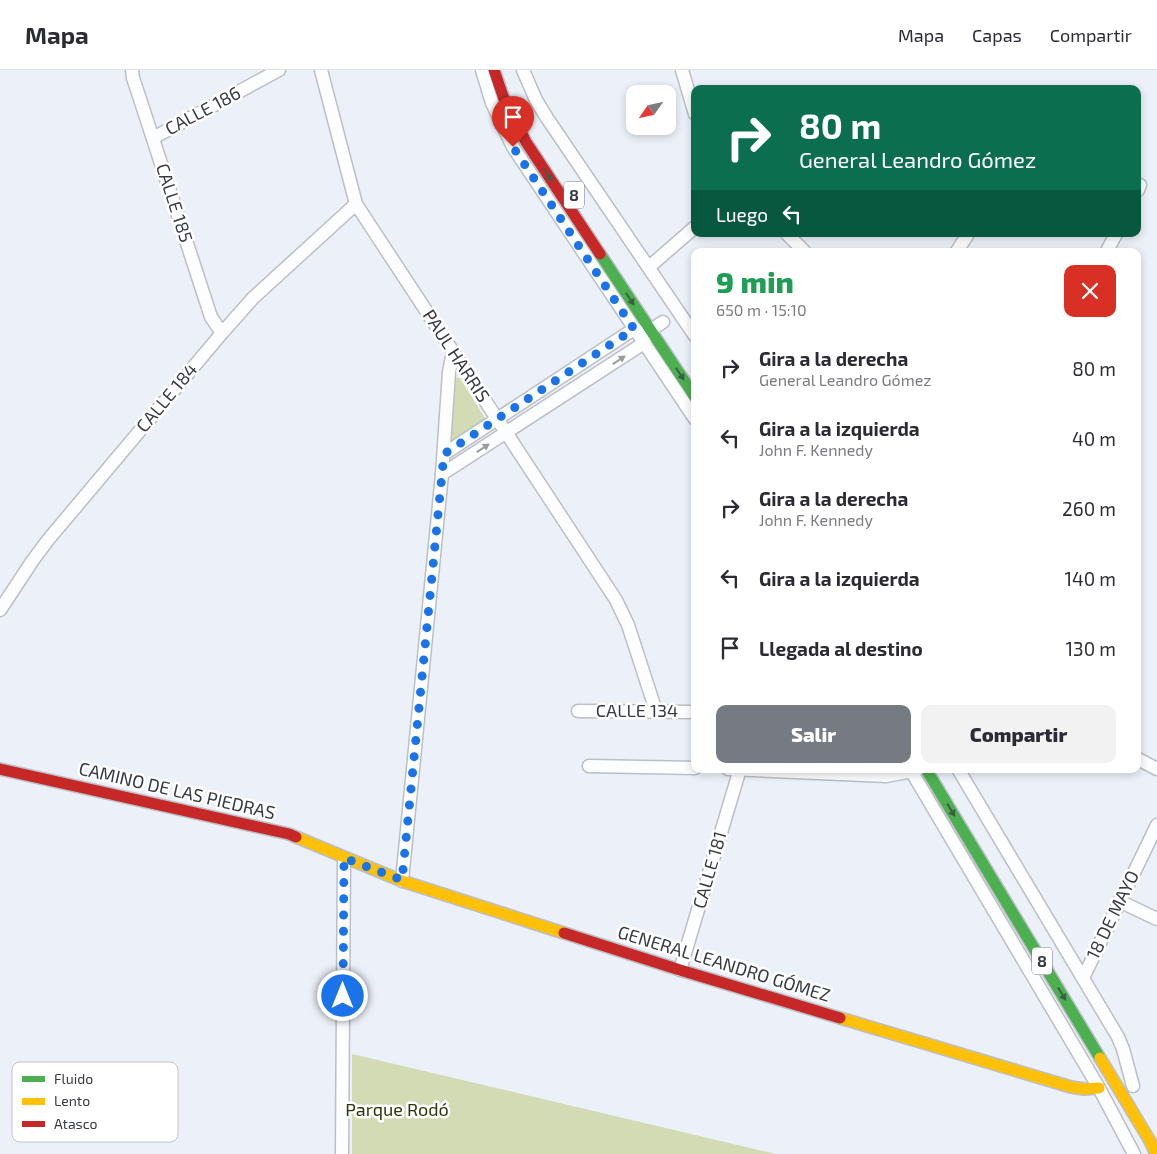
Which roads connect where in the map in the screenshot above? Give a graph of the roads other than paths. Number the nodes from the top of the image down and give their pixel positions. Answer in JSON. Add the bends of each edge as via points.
{"nodes":[{"id":1,"x":132,"y":70,"type":"edge"},
{"id":2,"x":279,"y":70,"type":"edge"},
{"id":3,"x":321,"y":70,"type":"edge"},
{"id":4,"x":482,"y":70,"type":"edge"},
{"id":5,"x":494,"y":70,"type":"edge"},
{"id":6,"x":505,"y":70,"type":"edge"},
{"id":7,"x":523,"y":70,"type":"edge"},
{"id":8,"x":682,"y":70,"type":"edge"},
{"id":9,"x":691,"y":100,"type":"edge"},
{"id":10,"x":153,"y":138,"type":"junction"},
{"id":11,"x":356,"y":204,"type":"junction"},
{"id":12,"x":691,"y":230,"type":"edge"},
{"id":13,"x":599,"y":232,"type":"dead end"},
{"id":14,"x":790,"y":237,"type":"edge"},
{"id":15,"x":966,"y":237,"type":"edge"},
{"id":16,"x":801,"y":248,"type":"edge"},
{"id":17,"x":959,"y":248,"type":"edge"},
{"id":18,"x":649,"y":267,"type":"junction"},
{"id":19,"x":663,"y":321,"type":"dead end"},
{"id":20,"x":691,"y":330,"type":"edge"},
{"id":21,"x":222,"y":333,"type":"junction"},
{"id":22,"x":644,"y":334,"type":"junction"},
{"id":23,"x":453,"y":352,"type":"junction"},
{"id":24,"x":691,"y":392,"type":"edge"},
{"id":25,"x":691,"y":412,"type":"edge"},
{"id":26,"x":497,"y":419,"type":"junction"},
{"id":27,"x":506,"y":433,"type":"junction"},
{"id":28,"x":444,"y":454,"type":"junction"},
{"id":29,"x":442,"y":474,"type":"junction"},
{"id":30,"x":0,"y":610,"type":"edge"},
{"id":31,"x":578,"y":710,"type":"dead end"},
{"id":32,"x":656,"y":711,"type":"junction"},
{"id":33,"x":691,"y":712,"type":"edge"},
{"id":34,"x":1141,"y":761,"type":"edge"},
{"id":35,"x":589,"y":766,"type":"dead end"},
{"id":36,"x":691,"y":768,"type":"edge"},
{"id":37,"x":0,"y":769,"type":"edge"},
{"id":38,"x":1157,"y":769,"type":"edge"},
{"id":39,"x":739,"y":773,"type":"edge"},
{"id":40,"x":823,"y":773,"type":"edge"},
{"id":41,"x":900,"y":773,"type":"edge"},
{"id":42,"x":915,"y":773,"type":"edge"},
{"id":43,"x":928,"y":773,"type":"edge"},
{"id":44,"x":960,"y":773,"type":"edge"},
{"id":45,"x":1157,"y":825,"type":"edge"},
{"id":46,"x":344,"y":858,"type":"junction"},
{"id":47,"x":402,"y":880,"type":"junction"},
{"id":48,"x":1119,"y":901,"type":"junction"},
{"id":49,"x":1157,"y":919,"type":"edge"},
{"id":50,"x":680,"y":970,"type":"junction"},
{"id":51,"x":1083,"y":978,"type":"junction"},
{"id":52,"x":1108,"y":1046,"type":"dead end"},
{"id":53,"x":1099,"y":1088,"type":"junction"},
{"id":54,"x":1135,"y":1090,"type":"joint"},
{"id":55,"x":342,"y":1154,"type":"edge"},
{"id":56,"x":1134,"y":1154,"type":"edge"},
{"id":57,"x":1156,"y":1154,"type":"edge"}],
"edges":[{"from":1,"to":10,"type":"street","name":"CALLE 185"},
{"from":2,"to":10,"type":"street","name":"CALLE 186"},
{"from":3,"to":11,"type":"street","name":"PAUL HARRIS"},
{"from":4,"to":22,"type":"street","via":[[492,103],[513,147]]},
{"from":5,"to":22,"type":"main road","number":"8","one_way":true,"via":[[504,99],[526,142]]},
{"from":6,"to":13,"type":"main road","number":"8","via":[[524,117]]},
{"from":7,"to":18,"type":"street","via":[[547,118]]},
{"from":8,"to":9,"type":"street"},
{"from":10,"to":21,"type":"street","name":"CALLE 185","via":[[211,316]]},
{"from":11,"to":21,"type":"street","name":"CALLE 184","via":[[253,298]]},
{"from":11,"to":23,"type":"street","name":"PAUL HARRIS"},
{"from":12,"to":18,"type":"street"},
{"from":14,"to":16,"type":"street"},
{"from":15,"to":17,"type":"street"},
{"from":18,"to":20,"type":"street"},
{"from":19,"to":22,"type":"street"},
{"from":21,"to":30,"type":"street","name":"CALLE 184","via":[[48,540]]},
{"from":22,"to":24,"type":"main road","number":"8","one_way":true},
{"from":22,"to":25,"type":"street"},
{"from":22,"to":26,"type":"street"},
{"from":27,"to":22,"type":"street","one_way":true},
{"from":23,"to":26,"type":"street","name":"PAUL HARRIS"},
{"from":23,"to":28,"type":"street"},
{"from":26,"to":27,"type":"street","name":"PAUL HARRIS"},
{"from":26,"to":28,"type":"street"},
{"from":29,"to":27,"type":"street","one_way":true},
{"from":27,"to":32,"type":"street","name":"PAUL HARRIS","via":[[616,600],[628,625]]},
{"from":28,"to":29,"type":"street"},
{"from":29,"to":47,"type":"street"},
{"from":31,"to":32,"type":"street","name":"CALLE 134"},
{"from":32,"to":33,"type":"street","name":"CALLE 134"},
{"from":34,"to":38,"type":"street"},
{"from":35,"to":36,"type":"street"},
{"from":37,"to":46,"type":"main road","name":"CAMINO DE LAS PIEDRAS","via":[[263,827],[289,834]]},
{"from":39,"to":50,"type":"street","name":"CALLE 181"},
{"from":40,"to":41,"type":"street","via":[[886,776]]},
{"from":42,"to":53,"type":"street"},
{"from":43,"to":57,"type":"main road","number":"8","one_way":true},
{"from":44,"to":51,"type":"street"},
{"from":45,"to":48,"type":"street","name":"18 DE MAYO"},
{"from":46,"to":47,"type":"main road","name":"GENERAL LEANDRO GÓMEZ"},
{"from":46,"to":55,"type":"street"},
{"from":47,"to":50,"type":"main road","name":"GENERAL LEANDRO GÓMEZ"},
{"from":48,"to":49,"type":"street"},
{"from":48,"to":51,"type":"street","name":"18 DE MAYO"},
{"from":50,"to":53,"type":"main road","name":"GENERAL LEANDRO GÓMEZ","via":[[1071,1086]]},
{"from":51,"to":54,"type":"street","via":[[1118,1037]]},
{"from":52,"to":54,"type":"main road"},
{"from":53,"to":56,"type":"street"}]}
